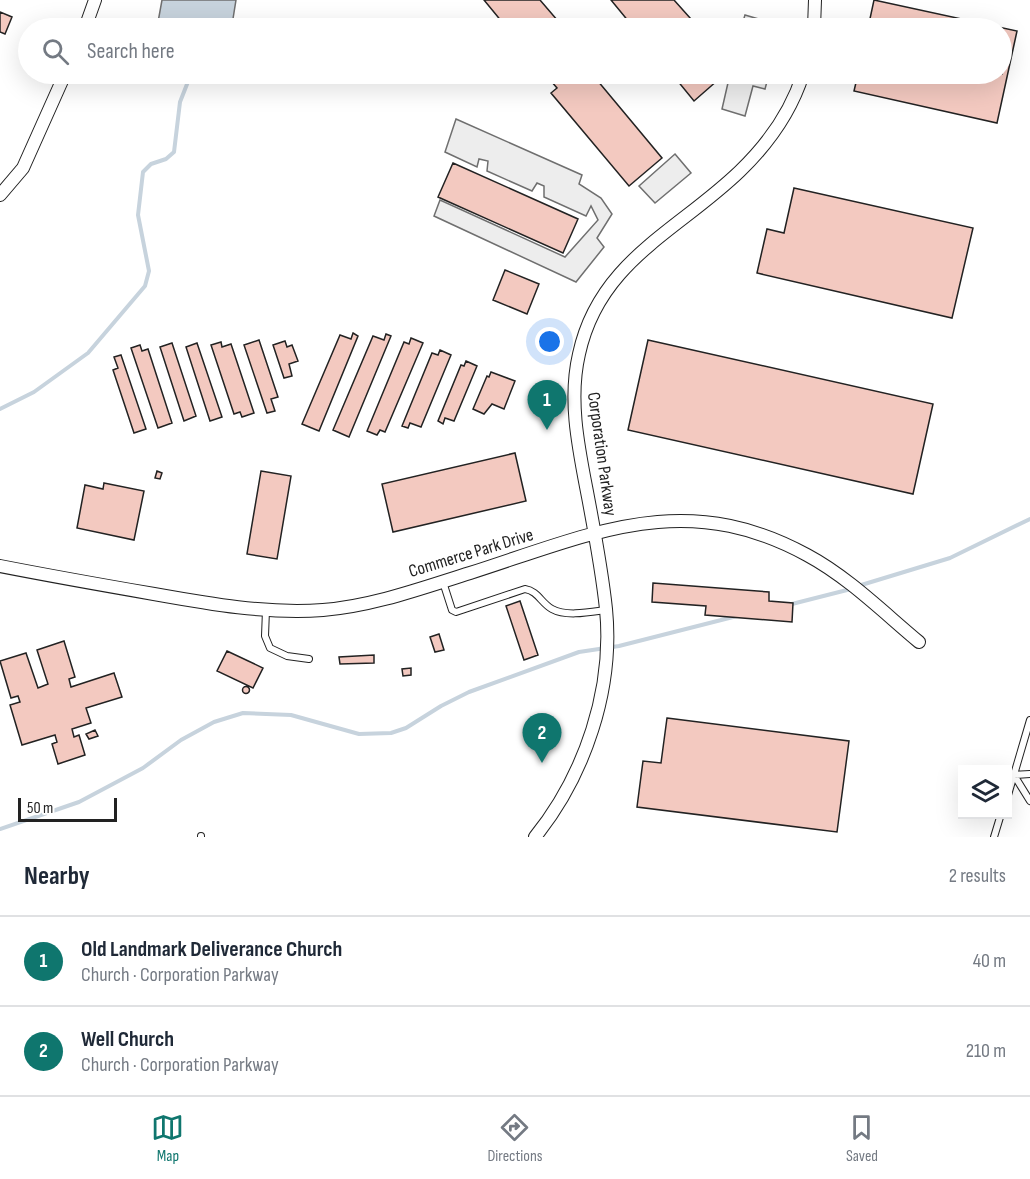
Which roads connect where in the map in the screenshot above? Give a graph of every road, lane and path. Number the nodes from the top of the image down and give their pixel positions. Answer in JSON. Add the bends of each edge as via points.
{"nodes":[{"id":1,"x":95,"y":0,"type":"edge"},
{"id":2,"x":815,"y":0,"type":"edge"},
{"id":3,"x":88,"y":18,"type":"edge"},
{"id":4,"x":814,"y":18,"type":"edge"},
{"id":5,"x":61,"y":84,"type":"edge"},
{"id":6,"x":799,"y":84,"type":"edge"},
{"id":7,"x":0,"y":195,"type":"edge"},
{"id":8,"x":595,"y":533,"type":"junction"},
{"id":9,"x":0,"y":566,"type":"edge"},
{"id":10,"x":443,"y":581,"type":"junction"},
{"id":11,"x":267,"y":610,"type":"junction"},
{"id":12,"x":606,"y":610,"type":"junction"},
{"id":13,"x":919,"y":642,"type":"dead end"},
{"id":14,"x":309,"y":659,"type":"dead end"},
{"id":15,"x":1030,"y":720,"type":"edge"},
{"id":16,"x":1030,"y":774,"type":"edge"},
{"id":17,"x":1014,"y":775,"type":"junction"},
{"id":18,"x":1012,"y":782,"type":"edge"},
{"id":19,"x":1030,"y":801,"type":"edge"},
{"id":20,"x":999,"y":819,"type":"edge"},
{"id":21,"x":534,"y":837,"type":"edge"},
{"id":22,"x":994,"y":837,"type":"edge"}],
"edges":[{"from":1,"to":3,"type":"street"},
{"from":2,"to":4,"type":"street"},
{"from":5,"to":7,"type":"street","via":[[23,168]]},
{"from":6,"to":8,"type":"street","name":"Corporation Parkway","via":[[791,106],[764,146],[739,173],[626,265],[598,303],[586,329],[574,394]]},
{"from":8,"to":10,"type":"street","name":"Commerce Park Drive"},
{"from":8,"to":12,"type":"street","name":"Corporation Parkway"},
{"from":8,"to":13,"type":"street","name":"Commerce Park Drive","via":[[640,522],[681,519],[745,529],[774,538],[839,577]]},
{"from":9,"to":11,"type":"street","name":"Commerce Park Drive","via":[[196,602]]},
{"from":10,"to":11,"type":"street","name":"Commerce Park Drive","via":[[356,605],[324,610]]},
{"from":10,"to":12,"type":"lane","via":[[447,600],[456,612],[525,589],[562,612]]},
{"from":11,"to":14,"type":"lane","via":[[265,636],[270,648],[287,656]]},
{"from":12,"to":21,"type":"street","name":"Corporation Parkway","via":[[604,674],[591,732],[564,793]]},
{"from":15,"to":17,"type":"lane"},
{"from":16,"to":17,"type":"lane"},
{"from":17,"to":18,"type":"lane"},
{"from":17,"to":19,"type":"lane"},
{"from":20,"to":22,"type":"lane"}]}
